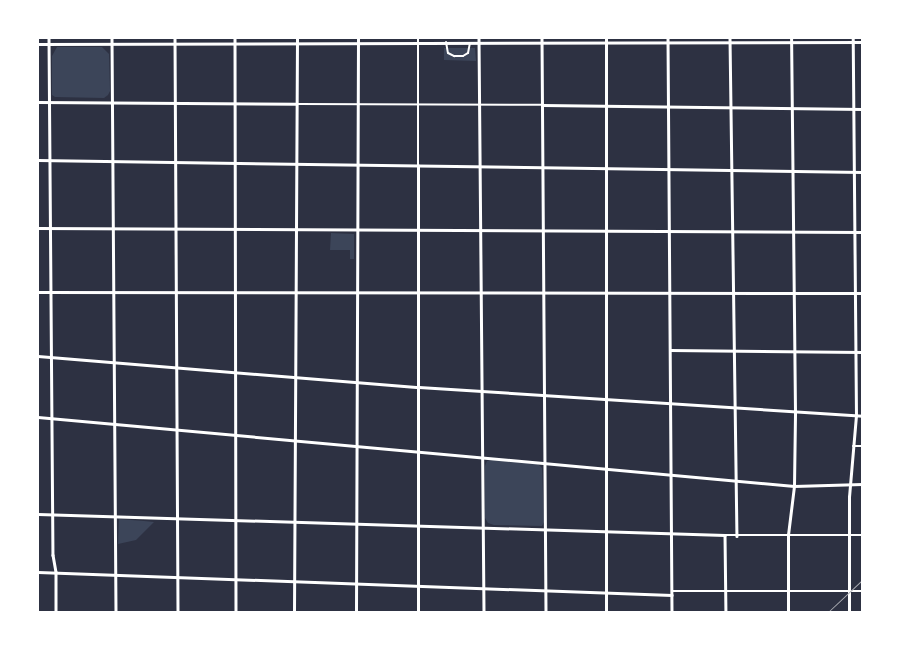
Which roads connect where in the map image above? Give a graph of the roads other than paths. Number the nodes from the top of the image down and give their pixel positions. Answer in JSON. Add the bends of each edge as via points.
{"nodes":[{"id":1,"x":49,"y":38,"type":"edge"},
{"id":2,"x":112,"y":38,"type":"edge"},
{"id":3,"x":175,"y":38,"type":"edge"},
{"id":4,"x":235,"y":38,"type":"edge"},
{"id":5,"x":297,"y":38,"type":"edge"},
{"id":6,"x":358,"y":38,"type":"edge"},
{"id":7,"x":418,"y":38,"type":"edge"},
{"id":8,"x":791,"y":38,"type":"edge"},
{"id":9,"x":479,"y":40,"type":"edge"},
{"id":10,"x":542,"y":40,"type":"edge"},
{"id":11,"x":606,"y":40,"type":"edge"},
{"id":12,"x":668,"y":40,"type":"edge"},
{"id":13,"x":730,"y":40,"type":"edge"},
{"id":14,"x":853,"y":40,"type":"edge"},
{"id":15,"x":446,"y":42,"type":"junction"},
{"id":16,"x":470,"y":42,"type":"junction"},
{"id":17,"x":791,"y":42,"type":"junction"},
{"id":18,"x":862,"y":42,"type":"edge"},
{"id":19,"x":113,"y":43,"type":"junction"},
{"id":20,"x":175,"y":43,"type":"junction"},
{"id":21,"x":297,"y":43,"type":"junction"},
{"id":22,"x":358,"y":43,"type":"junction"},
{"id":23,"x":418,"y":43,"type":"junction"},
{"id":24,"x":38,"y":44,"type":"edge"},
{"id":25,"x":50,"y":44,"type":"junction"},
{"id":26,"x":235,"y":44,"type":"junction"},
{"id":27,"x":38,"y":102,"type":"edge"},
{"id":28,"x":50,"y":102,"type":"junction"},
{"id":29,"x":113,"y":103,"type":"junction"},
{"id":30,"x":174,"y":103,"type":"junction"},
{"id":31,"x":235,"y":103,"type":"junction"},
{"id":32,"x":296,"y":104,"type":"junction"},
{"id":33,"x":356,"y":104,"type":"junction"},
{"id":34,"x":418,"y":104,"type":"junction"},
{"id":35,"x":480,"y":105,"type":"junction"},
{"id":36,"x":543,"y":105,"type":"junction"},
{"id":37,"x":606,"y":105,"type":"junction"},
{"id":38,"x":668,"y":106,"type":"junction"},
{"id":39,"x":732,"y":107,"type":"junction"},
{"id":40,"x":791,"y":108,"type":"junction"},
{"id":41,"x":854,"y":108,"type":"junction"},
{"id":42,"x":862,"y":109,"type":"edge"},
{"id":43,"x":38,"y":160,"type":"edge"},
{"id":44,"x":51,"y":160,"type":"junction"},
{"id":45,"x":114,"y":162,"type":"junction"},
{"id":46,"x":175,"y":163,"type":"junction"},
{"id":47,"x":235,"y":164,"type":"junction"},
{"id":48,"x":296,"y":164,"type":"junction"},
{"id":49,"x":356,"y":165,"type":"junction"},
{"id":50,"x":418,"y":166,"type":"junction"},
{"id":51,"x":479,"y":167,"type":"junction"},
{"id":52,"x":543,"y":168,"type":"junction"},
{"id":53,"x":605,"y":169,"type":"junction"},
{"id":54,"x":669,"y":170,"type":"junction"},
{"id":55,"x":732,"y":171,"type":"junction"},
{"id":56,"x":792,"y":172,"type":"junction"},
{"id":57,"x":855,"y":172,"type":"junction"},
{"id":58,"x":862,"y":172,"type":"edge"},
{"id":59,"x":38,"y":228,"type":"edge"},
{"id":60,"x":51,"y":228,"type":"junction"},
{"id":61,"x":114,"y":228,"type":"junction"},
{"id":62,"x":295,"y":229,"type":"junction"},
{"id":63,"x":356,"y":229,"type":"junction"},
{"id":64,"x":175,"y":230,"type":"junction"},
{"id":65,"x":236,"y":230,"type":"junction"},
{"id":66,"x":418,"y":230,"type":"junction"},
{"id":67,"x":480,"y":230,"type":"junction"},
{"id":68,"x":543,"y":230,"type":"junction"},
{"id":69,"x":605,"y":231,"type":"junction"},
{"id":70,"x":669,"y":231,"type":"junction"},
{"id":71,"x":732,"y":231,"type":"junction"},
{"id":72,"x":792,"y":232,"type":"junction"},
{"id":73,"x":856,"y":232,"type":"junction"},
{"id":74,"x":862,"y":232,"type":"edge"},
{"id":75,"x":177,"y":291,"type":"junction"},
{"id":76,"x":236,"y":291,"type":"junction"},
{"id":77,"x":295,"y":291,"type":"junction"},
{"id":78,"x":357,"y":291,"type":"junction"},
{"id":79,"x":38,"y":292,"type":"edge"},
{"id":80,"x":52,"y":292,"type":"junction"},
{"id":81,"x":114,"y":292,"type":"junction"},
{"id":82,"x":418,"y":292,"type":"junction"},
{"id":83,"x":481,"y":292,"type":"junction"},
{"id":84,"x":544,"y":292,"type":"junction"},
{"id":85,"x":605,"y":292,"type":"junction"},
{"id":86,"x":669,"y":293,"type":"junction"},
{"id":87,"x":734,"y":293,"type":"junction"},
{"id":88,"x":793,"y":293,"type":"junction"},
{"id":89,"x":856,"y":293,"type":"junction"},
{"id":90,"x":862,"y":293,"type":"edge"},
{"id":91,"x":670,"y":350,"type":"junction"},
{"id":92,"x":735,"y":351,"type":"junction"},
{"id":93,"x":794,"y":352,"type":"junction"},
{"id":94,"x":856,"y":352,"type":"junction"},
{"id":95,"x":862,"y":352,"type":"edge"},
{"id":96,"x":38,"y":356,"type":"edge"},
{"id":97,"x":51,"y":357,"type":"junction"},
{"id":98,"x":114,"y":363,"type":"junction"},
{"id":99,"x":176,"y":368,"type":"junction"},
{"id":100,"x":236,"y":373,"type":"junction"},
{"id":101,"x":295,"y":377,"type":"junction"},
{"id":102,"x":357,"y":381,"type":"junction"},
{"id":103,"x":418,"y":387,"type":"junction"},
{"id":104,"x":482,"y":391,"type":"junction"},
{"id":105,"x":544,"y":396,"type":"junction"},
{"id":106,"x":606,"y":399,"type":"junction"},
{"id":107,"x":670,"y":403,"type":"junction"},
{"id":108,"x":736,"y":408,"type":"junction"},
{"id":109,"x":795,"y":412,"type":"junction"},
{"id":110,"x":856,"y":416,"type":"junction"},
{"id":111,"x":862,"y":416,"type":"edge"},
{"id":112,"x":38,"y":417,"type":"edge"},
{"id":113,"x":52,"y":418,"type":"junction"},
{"id":114,"x":115,"y":424,"type":"junction"},
{"id":115,"x":177,"y":430,"type":"junction"},
{"id":116,"x":236,"y":434,"type":"junction"},
{"id":117,"x":294,"y":440,"type":"junction"},
{"id":118,"x":357,"y":446,"type":"junction"},
{"id":119,"x":853,"y":446,"type":"junction"},
{"id":120,"x":862,"y":446,"type":"edge"},
{"id":121,"x":418,"y":451,"type":"junction"},
{"id":122,"x":482,"y":458,"type":"junction"},
{"id":123,"x":545,"y":464,"type":"junction"},
{"id":124,"x":606,"y":470,"type":"junction"},
{"id":125,"x":671,"y":476,"type":"junction"},
{"id":126,"x":737,"y":481,"type":"junction"},
{"id":127,"x":850,"y":484,"type":"junction"},
{"id":128,"x":862,"y":484,"type":"edge"},
{"id":129,"x":794,"y":486,"type":"junction"},
{"id":130,"x":38,"y":514,"type":"edge"},
{"id":131,"x":53,"y":514,"type":"junction"},
{"id":132,"x":116,"y":516,"type":"junction"},
{"id":133,"x":178,"y":518,"type":"junction"},
{"id":134,"x":236,"y":520,"type":"junction"},
{"id":135,"x":294,"y":522,"type":"junction"},
{"id":136,"x":356,"y":525,"type":"junction"},
{"id":137,"x":418,"y":527,"type":"junction"},
{"id":138,"x":483,"y":528,"type":"junction"},
{"id":139,"x":545,"y":530,"type":"junction"},
{"id":140,"x":606,"y":532,"type":"junction"},
{"id":141,"x":672,"y":534,"type":"junction"},
{"id":142,"x":788,"y":535,"type":"junction"},
{"id":143,"x":849,"y":535,"type":"junction"},
{"id":144,"x":862,"y":535,"type":"edge"},
{"id":145,"x":725,"y":536,"type":"junction"},
{"id":146,"x":737,"y":536,"type":"junction"},
{"id":147,"x":38,"y":572,"type":"edge"},
{"id":148,"x":56,"y":572,"type":"junction"},
{"id":149,"x":116,"y":573,"type":"junction"},
{"id":150,"x":178,"y":575,"type":"junction"},
{"id":151,"x":236,"y":578,"type":"junction"},
{"id":152,"x":294,"y":580,"type":"junction"},
{"id":153,"x":356,"y":582,"type":"junction"},
{"id":154,"x":418,"y":585,"type":"junction"},
{"id":155,"x":484,"y":588,"type":"junction"},
{"id":156,"x":725,"y":590,"type":"junction"},
{"id":157,"x":788,"y":590,"type":"junction"},
{"id":158,"x":862,"y":590,"type":"edge"},
{"id":159,"x":546,"y":591,"type":"junction"},
{"id":160,"x":672,"y":591,"type":"junction"},
{"id":161,"x":849,"y":591,"type":"junction"},
{"id":162,"x":606,"y":593,"type":"junction"},
{"id":163,"x":672,"y":595,"type":"junction"},
{"id":164,"x":56,"y":612,"type":"edge"},
{"id":165,"x":116,"y":612,"type":"edge"},
{"id":166,"x":178,"y":612,"type":"edge"},
{"id":167,"x":236,"y":612,"type":"edge"},
{"id":168,"x":294,"y":612,"type":"edge"},
{"id":169,"x":356,"y":612,"type":"edge"},
{"id":170,"x":418,"y":612,"type":"edge"},
{"id":171,"x":484,"y":612,"type":"edge"},
{"id":172,"x":546,"y":612,"type":"edge"},
{"id":173,"x":606,"y":612,"type":"edge"},
{"id":174,"x":672,"y":612,"type":"edge"},
{"id":175,"x":726,"y":612,"type":"edge"},
{"id":176,"x":788,"y":612,"type":"edge"},
{"id":177,"x":849,"y":612,"type":"edge"}],
"edges":[{"from":1,"to":25,"type":"street"},
{"from":2,"to":19,"type":"street"},
{"from":3,"to":20,"type":"street"},
{"from":4,"to":26,"type":"street"},
{"from":5,"to":21,"type":"street"},
{"from":6,"to":22,"type":"street"},
{"from":7,"to":23,"type":"street"},
{"from":8,"to":17,"type":"street"},
{"from":9,"to":10,"type":"street"},
{"from":9,"to":16,"type":"street"},
{"from":9,"to":35,"type":"street"},
{"from":10,"to":11,"type":"street"},
{"from":10,"to":36,"type":"street"},
{"from":11,"to":12,"type":"street"},
{"from":11,"to":37,"type":"street"},
{"from":12,"to":13,"type":"street"},
{"from":12,"to":38,"type":"street"},
{"from":13,"to":17,"type":"street"},
{"from":13,"to":39,"type":"street"},
{"from":14,"to":17,"type":"street"},
{"from":14,"to":18,"type":"street"},
{"from":14,"to":41,"type":"street"},
{"from":15,"to":16,"type":"street"},
{"from":15,"to":16,"type":"street","via":[[448,53],[458,56],[468,53]]},
{"from":15,"to":23,"type":"street"},
{"from":17,"to":40,"type":"street"},
{"from":19,"to":20,"type":"street"},
{"from":19,"to":25,"type":"street"},
{"from":19,"to":29,"type":"street"},
{"from":20,"to":26,"type":"street"},
{"from":20,"to":30,"type":"street"},
{"from":21,"to":22,"type":"street"},
{"from":21,"to":26,"type":"street"},
{"from":21,"to":32,"type":"street"},
{"from":22,"to":23,"type":"street"},
{"from":22,"to":33,"type":"street"},
{"from":23,"to":34,"type":"street"},
{"from":24,"to":25,"type":"street"},
{"from":25,"to":28,"type":"street"},
{"from":26,"to":31,"type":"street"},
{"from":27,"to":28,"type":"street"},
{"from":28,"to":29,"type":"street"},
{"from":28,"to":44,"type":"street"},
{"from":29,"to":30,"type":"street"},
{"from":29,"to":45,"type":"street"},
{"from":30,"to":31,"type":"street"},
{"from":30,"to":46,"type":"street"},
{"from":31,"to":32,"type":"street"},
{"from":31,"to":47,"type":"street"},
{"from":32,"to":33,"type":"street"},
{"from":32,"to":48,"type":"street"},
{"from":33,"to":34,"type":"street"},
{"from":33,"to":49,"type":"street"},
{"from":34,"to":35,"type":"street"},
{"from":34,"to":50,"type":"street"},
{"from":35,"to":36,"type":"street"},
{"from":35,"to":51,"type":"street"},
{"from":36,"to":37,"type":"street"},
{"from":36,"to":52,"type":"street"},
{"from":37,"to":38,"type":"street"},
{"from":37,"to":53,"type":"street"},
{"from":38,"to":39,"type":"street"},
{"from":38,"to":54,"type":"street"},
{"from":39,"to":40,"type":"street"},
{"from":39,"to":55,"type":"street"},
{"from":40,"to":41,"type":"street"},
{"from":40,"to":56,"type":"street"},
{"from":41,"to":42,"type":"street"},
{"from":41,"to":57,"type":"street"},
{"from":43,"to":44,"type":"street"},
{"from":44,"to":45,"type":"street"},
{"from":44,"to":60,"type":"street"},
{"from":45,"to":46,"type":"street"},
{"from":45,"to":61,"type":"street"},
{"from":46,"to":47,"type":"street"},
{"from":46,"to":64,"type":"street"},
{"from":47,"to":48,"type":"street"},
{"from":47,"to":65,"type":"street"},
{"from":48,"to":49,"type":"street"},
{"from":48,"to":62,"type":"street"},
{"from":49,"to":50,"type":"street"},
{"from":49,"to":63,"type":"street"},
{"from":50,"to":51,"type":"street"},
{"from":50,"to":66,"type":"street"},
{"from":51,"to":52,"type":"street"},
{"from":51,"to":67,"type":"street"},
{"from":52,"to":53,"type":"street"},
{"from":52,"to":68,"type":"street"},
{"from":53,"to":54,"type":"street"},
{"from":53,"to":69,"type":"street"},
{"from":54,"to":55,"type":"street"},
{"from":54,"to":70,"type":"street"},
{"from":55,"to":56,"type":"street"},
{"from":55,"to":71,"type":"street"},
{"from":56,"to":57,"type":"street"},
{"from":56,"to":72,"type":"street"},
{"from":57,"to":58,"type":"street"},
{"from":57,"to":73,"type":"street"},
{"from":59,"to":60,"type":"street"},
{"from":60,"to":61,"type":"street"},
{"from":60,"to":80,"type":"street"},
{"from":61,"to":64,"type":"street"},
{"from":61,"to":81,"type":"street"},
{"from":62,"to":63,"type":"street"},
{"from":62,"to":65,"type":"street"},
{"from":62,"to":77,"type":"street"},
{"from":63,"to":66,"type":"street"},
{"from":63,"to":78,"type":"street"},
{"from":64,"to":65,"type":"street"},
{"from":64,"to":75,"type":"street"},
{"from":65,"to":76,"type":"street"},
{"from":66,"to":67,"type":"street"},
{"from":66,"to":82,"type":"street"},
{"from":67,"to":68,"type":"street"},
{"from":67,"to":83,"type":"street"},
{"from":68,"to":69,"type":"street"},
{"from":68,"to":84,"type":"street"},
{"from":69,"to":70,"type":"street"},
{"from":69,"to":85,"type":"street"},
{"from":70,"to":71,"type":"street"},
{"from":70,"to":86,"type":"street"},
{"from":71,"to":72,"type":"street"},
{"from":71,"to":87,"type":"street"},
{"from":72,"to":73,"type":"street"},
{"from":72,"to":88,"type":"street"},
{"from":73,"to":74,"type":"street"},
{"from":73,"to":89,"type":"street"},
{"from":75,"to":76,"type":"street"},
{"from":75,"to":81,"type":"street"},
{"from":75,"to":99,"type":"street"},
{"from":76,"to":77,"type":"street"},
{"from":76,"to":100,"type":"street"},
{"from":77,"to":78,"type":"street"},
{"from":77,"to":101,"type":"street"},
{"from":78,"to":82,"type":"street"},
{"from":78,"to":102,"type":"street"},
{"from":79,"to":80,"type":"street"},
{"from":80,"to":81,"type":"street"},
{"from":80,"to":97,"type":"street"},
{"from":81,"to":98,"type":"street"},
{"from":82,"to":83,"type":"street"},
{"from":82,"to":103,"type":"street"},
{"from":83,"to":84,"type":"street"},
{"from":83,"to":104,"type":"street"},
{"from":84,"to":85,"type":"street"},
{"from":84,"to":105,"type":"street"},
{"from":85,"to":86,"type":"street"},
{"from":85,"to":106,"type":"street"},
{"from":86,"to":87,"type":"street"},
{"from":86,"to":91,"type":"street"},
{"from":87,"to":88,"type":"street"},
{"from":87,"to":92,"type":"street"},
{"from":88,"to":89,"type":"street"},
{"from":88,"to":93,"type":"street"},
{"from":89,"to":90,"type":"street"},
{"from":89,"to":94,"type":"street"},
{"from":91,"to":92,"type":"street"},
{"from":91,"to":107,"type":"street"},
{"from":92,"to":93,"type":"street"},
{"from":92,"to":108,"type":"street"},
{"from":93,"to":94,"type":"street"},
{"from":93,"to":109,"type":"street"},
{"from":94,"to":95,"type":"street"},
{"from":94,"to":110,"type":"street"},
{"from":96,"to":97,"type":"street"},
{"from":97,"to":98,"type":"street"},
{"from":97,"to":113,"type":"street"},
{"from":98,"to":99,"type":"street"},
{"from":98,"to":114,"type":"street"},
{"from":99,"to":100,"type":"street"},
{"from":99,"to":115,"type":"street"},
{"from":100,"to":101,"type":"street"},
{"from":100,"to":116,"type":"street"},
{"from":101,"to":102,"type":"street"},
{"from":101,"to":117,"type":"street"},
{"from":102,"to":103,"type":"street"},
{"from":102,"to":118,"type":"street"},
{"from":103,"to":104,"type":"street"},
{"from":103,"to":121,"type":"street"},
{"from":104,"to":105,"type":"street"},
{"from":104,"to":122,"type":"street"},
{"from":105,"to":106,"type":"street"},
{"from":105,"to":123,"type":"street"},
{"from":106,"to":107,"type":"street"},
{"from":106,"to":124,"type":"street"},
{"from":107,"to":108,"type":"street"},
{"from":107,"to":125,"type":"street"},
{"from":108,"to":109,"type":"street"},
{"from":108,"to":126,"type":"street"},
{"from":109,"to":110,"type":"street"},
{"from":109,"to":129,"type":"street"},
{"from":110,"to":111,"type":"street"},
{"from":110,"to":119,"type":"street"},
{"from":112,"to":113,"type":"street"},
{"from":113,"to":114,"type":"street"},
{"from":113,"to":131,"type":"street"},
{"from":114,"to":115,"type":"street"},
{"from":114,"to":132,"type":"street"},
{"from":115,"to":116,"type":"street"},
{"from":115,"to":133,"type":"street"},
{"from":116,"to":117,"type":"street"},
{"from":116,"to":134,"type":"street"},
{"from":117,"to":118,"type":"street"},
{"from":117,"to":135,"type":"street"},
{"from":118,"to":121,"type":"street"},
{"from":118,"to":136,"type":"street"},
{"from":119,"to":120,"type":"street"},
{"from":119,"to":127,"type":"street"},
{"from":121,"to":122,"type":"street"},
{"from":121,"to":137,"type":"street"},
{"from":122,"to":123,"type":"street"},
{"from":122,"to":138,"type":"street"},
{"from":123,"to":124,"type":"street"},
{"from":123,"to":139,"type":"street"},
{"from":124,"to":125,"type":"street"},
{"from":124,"to":140,"type":"street"},
{"from":125,"to":126,"type":"street"},
{"from":125,"to":141,"type":"street"},
{"from":126,"to":129,"type":"street"},
{"from":126,"to":146,"type":"street"},
{"from":127,"to":128,"type":"street"},
{"from":127,"to":129,"type":"street"},
{"from":127,"to":143,"type":"street"},
{"from":129,"to":142,"type":"street"},
{"from":130,"to":131,"type":"street"},
{"from":131,"to":132,"type":"street"},
{"from":131,"to":148,"type":"street"},
{"from":132,"to":133,"type":"street"},
{"from":132,"to":149,"type":"street"},
{"from":133,"to":134,"type":"street"},
{"from":133,"to":150,"type":"street"},
{"from":134,"to":135,"type":"street"},
{"from":134,"to":151,"type":"street"},
{"from":135,"to":136,"type":"street"},
{"from":135,"to":152,"type":"street"},
{"from":136,"to":137,"type":"street"},
{"from":136,"to":153,"type":"street"},
{"from":137,"to":138,"type":"street"},
{"from":137,"to":154,"type":"street"},
{"from":138,"to":139,"type":"street"},
{"from":138,"to":155,"type":"street"},
{"from":139,"to":140,"type":"street"},
{"from":139,"to":159,"type":"street"},
{"from":140,"to":141,"type":"street"},
{"from":140,"to":162,"type":"street"},
{"from":141,"to":145,"type":"street"},
{"from":141,"to":160,"type":"street"},
{"from":142,"to":143,"type":"street"},
{"from":142,"to":146,"type":"street"},
{"from":142,"to":157,"type":"street"},
{"from":143,"to":144,"type":"street"},
{"from":143,"to":161,"type":"street"},
{"from":145,"to":146,"type":"street"},
{"from":145,"to":156,"type":"street"},
{"from":147,"to":148,"type":"street"},
{"from":148,"to":149,"type":"street"},
{"from":148,"to":164,"type":"street"},
{"from":149,"to":150,"type":"street"},
{"from":149,"to":165,"type":"street"},
{"from":150,"to":151,"type":"street"},
{"from":150,"to":166,"type":"street"},
{"from":151,"to":152,"type":"street"},
{"from":151,"to":167,"type":"street"},
{"from":152,"to":153,"type":"street"},
{"from":152,"to":168,"type":"street"},
{"from":153,"to":154,"type":"street"},
{"from":153,"to":169,"type":"street"},
{"from":154,"to":155,"type":"street"},
{"from":154,"to":170,"type":"street"},
{"from":155,"to":159,"type":"street"},
{"from":155,"to":171,"type":"street"},
{"from":156,"to":157,"type":"street"},
{"from":156,"to":160,"type":"street"},
{"from":156,"to":175,"type":"street"},
{"from":157,"to":161,"type":"street"},
{"from":157,"to":176,"type":"street"},
{"from":158,"to":161,"type":"street"},
{"from":159,"to":162,"type":"street"},
{"from":159,"to":172,"type":"street"},
{"from":160,"to":163,"type":"street"},
{"from":161,"to":177,"type":"street"},
{"from":162,"to":163,"type":"street"},
{"from":162,"to":173,"type":"street"},
{"from":163,"to":174,"type":"street"}]}
